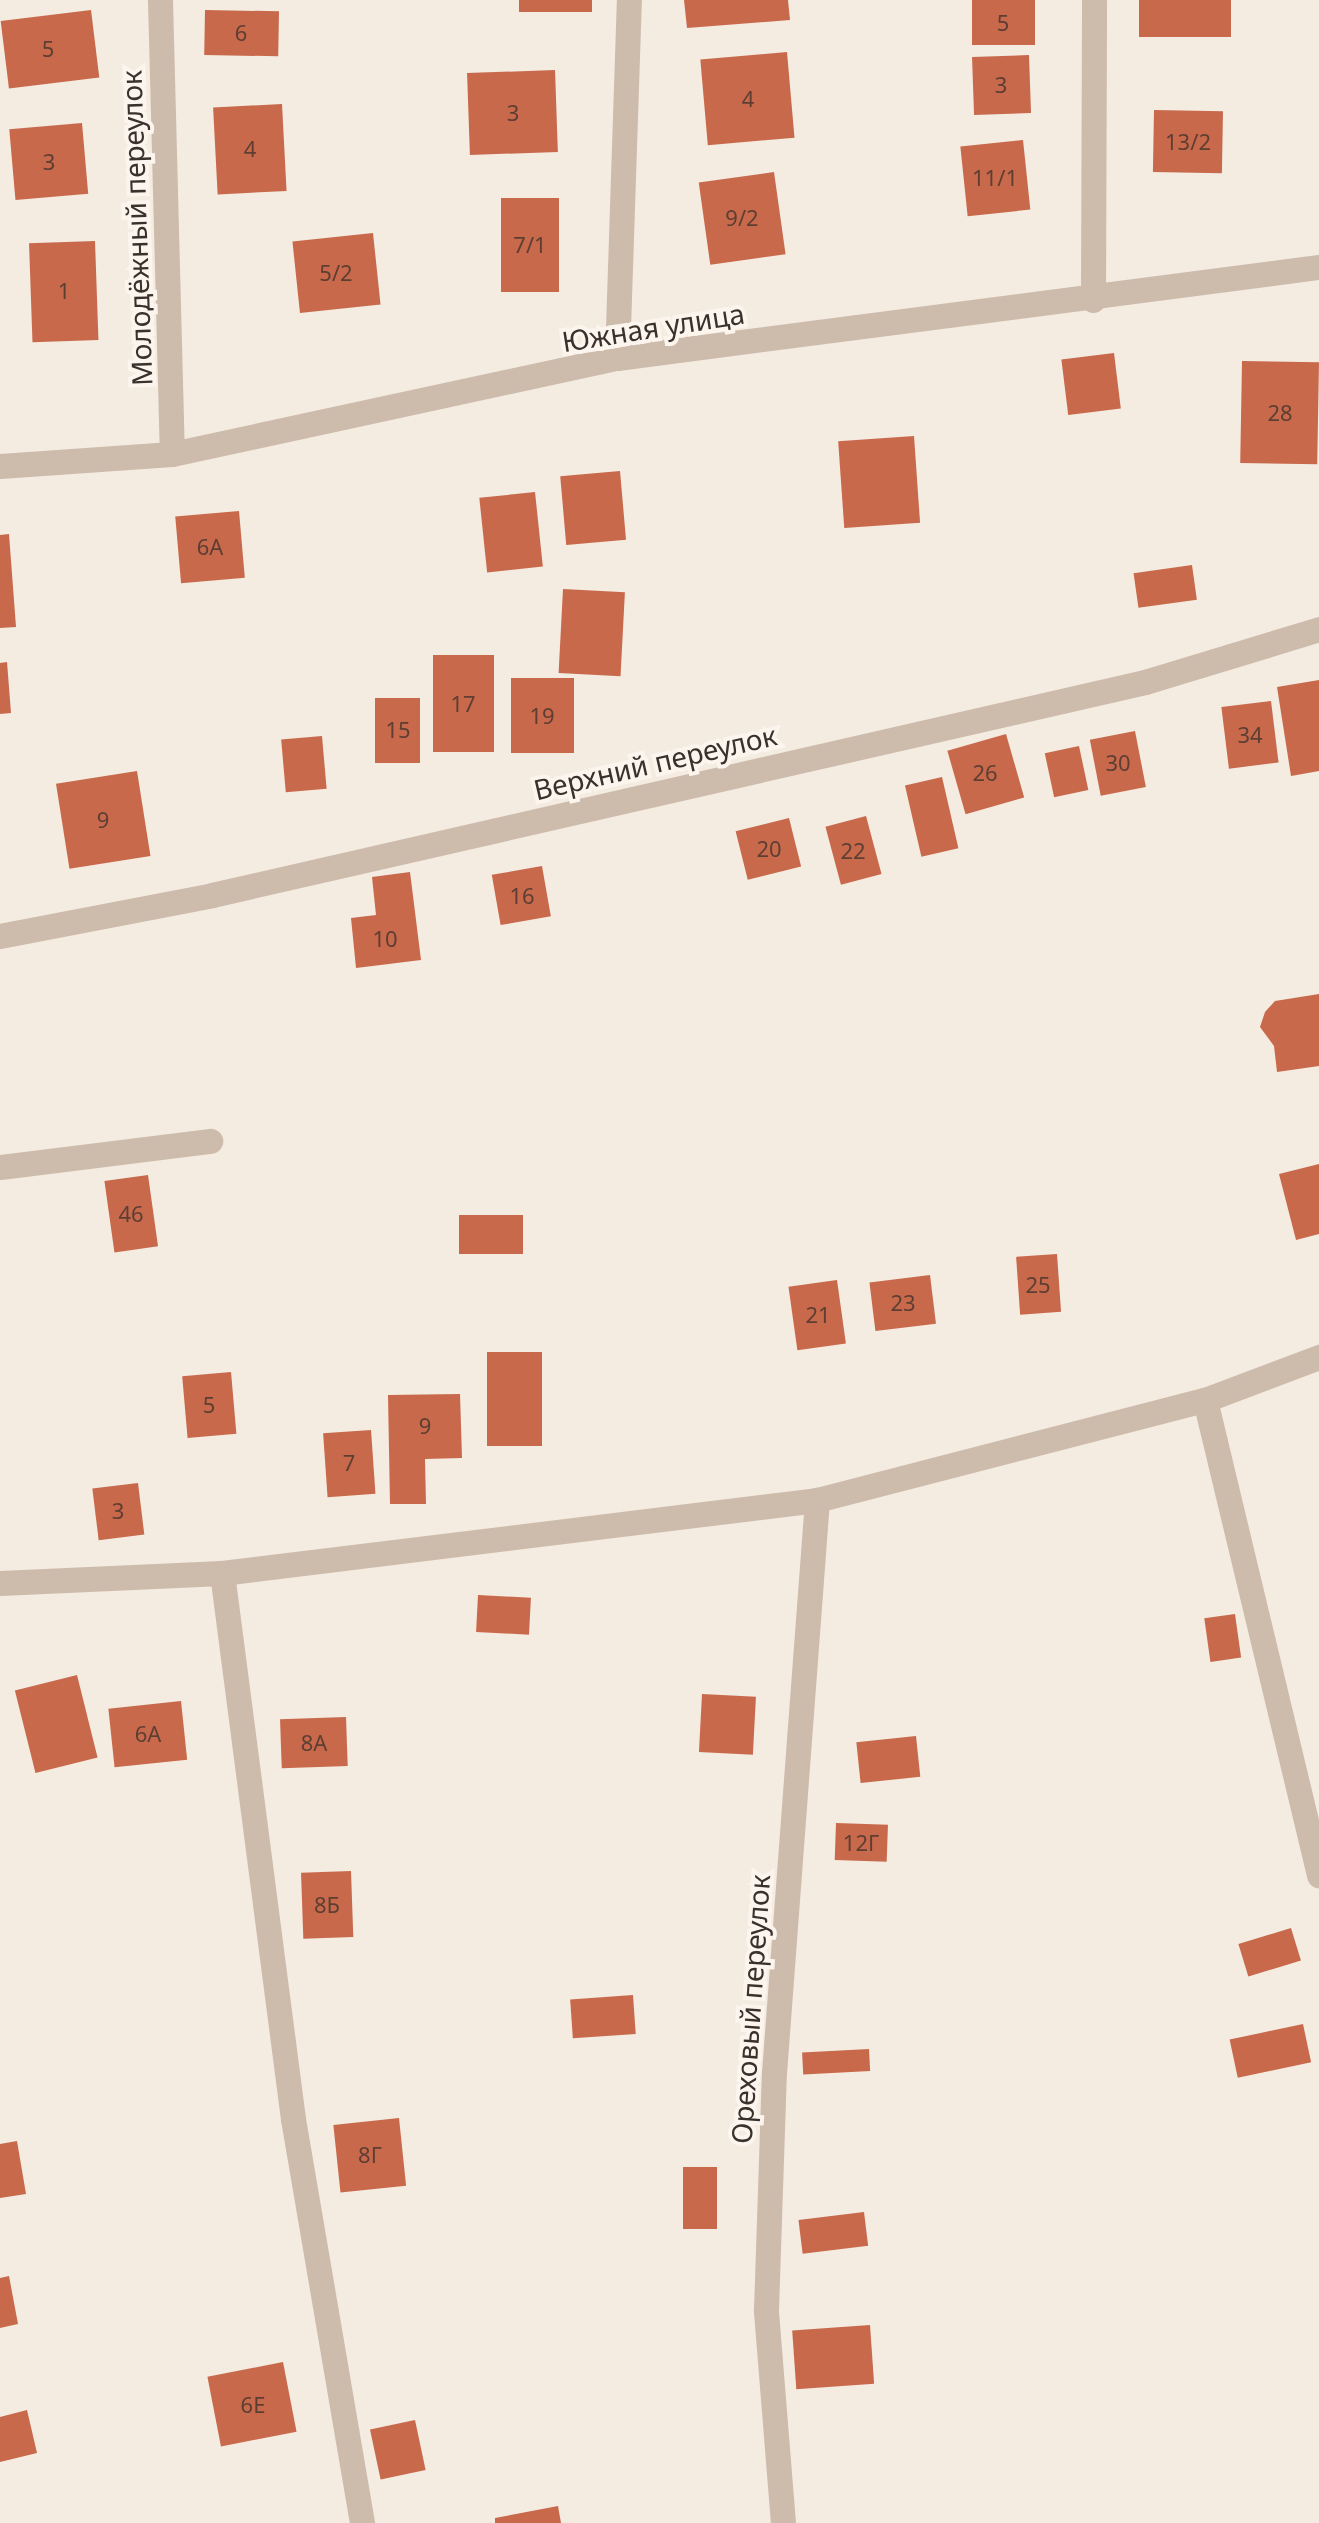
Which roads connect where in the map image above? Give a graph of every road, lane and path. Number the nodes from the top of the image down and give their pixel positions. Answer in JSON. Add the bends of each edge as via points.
{"nodes":[{"id":1,"x":160,"y":0,"type":"edge"},
{"id":2,"x":629,"y":0,"type":"edge"},
{"id":3,"x":1094,"y":0,"type":"edge"},
{"id":4,"x":1319,"y":268,"type":"edge"},
{"id":5,"x":1093,"y":300,"type":"junction"},
{"id":6,"x":618,"y":358,"type":"junction"},
{"id":7,"x":172,"y":454,"type":"junction"},
{"id":8,"x":0,"y":466,"type":"edge"},
{"id":9,"x":1319,"y":630,"type":"edge"},
{"id":10,"x":0,"y":936,"type":"edge"},
{"id":11,"x":210,"y":1142,"type":"dead end"},
{"id":12,"x":0,"y":1168,"type":"edge"},
{"id":13,"x":1319,"y":1357,"type":"edge"},
{"id":14,"x":1206,"y":1400,"type":"junction"},
{"id":15,"x":817,"y":1500,"type":"junction"},
{"id":16,"x":222,"y":1574,"type":"junction"},
{"id":17,"x":0,"y":1583,"type":"edge"},
{"id":18,"x":1319,"y":1876,"type":"edge"},
{"id":19,"x":362,"y":2523,"type":"edge"},
{"id":20,"x":783,"y":2523,"type":"edge"}],
"edges":[{"from":1,"to":7,"type":"street","name":"Молодёжный переулок"},
{"from":2,"to":6,"type":"street"},
{"from":3,"to":5,"type":"street"},
{"from":4,"to":5,"type":"street","name":"Южная улица"},
{"from":5,"to":6,"type":"street","name":"Южная улица"},
{"from":6,"to":7,"type":"street","name":"Южная улица"},
{"from":7,"to":8,"type":"street","name":"Южная улица"},
{"from":9,"to":10,"type":"street","name":"Верхний переулок","via":[[1126,686],[212,895]]},
{"from":11,"to":12,"type":"street"},
{"from":13,"to":14,"type":"street"},
{"from":14,"to":15,"type":"street"},
{"from":14,"to":18,"type":"street"},
{"from":15,"to":16,"type":"street"},
{"from":15,"to":20,"type":"street","name":"Ореховый переулок","via":[[774,2072],[766,2310]]},
{"from":16,"to":17,"type":"street"},
{"from":16,"to":19,"type":"street","via":[[294,2119]]}]}
